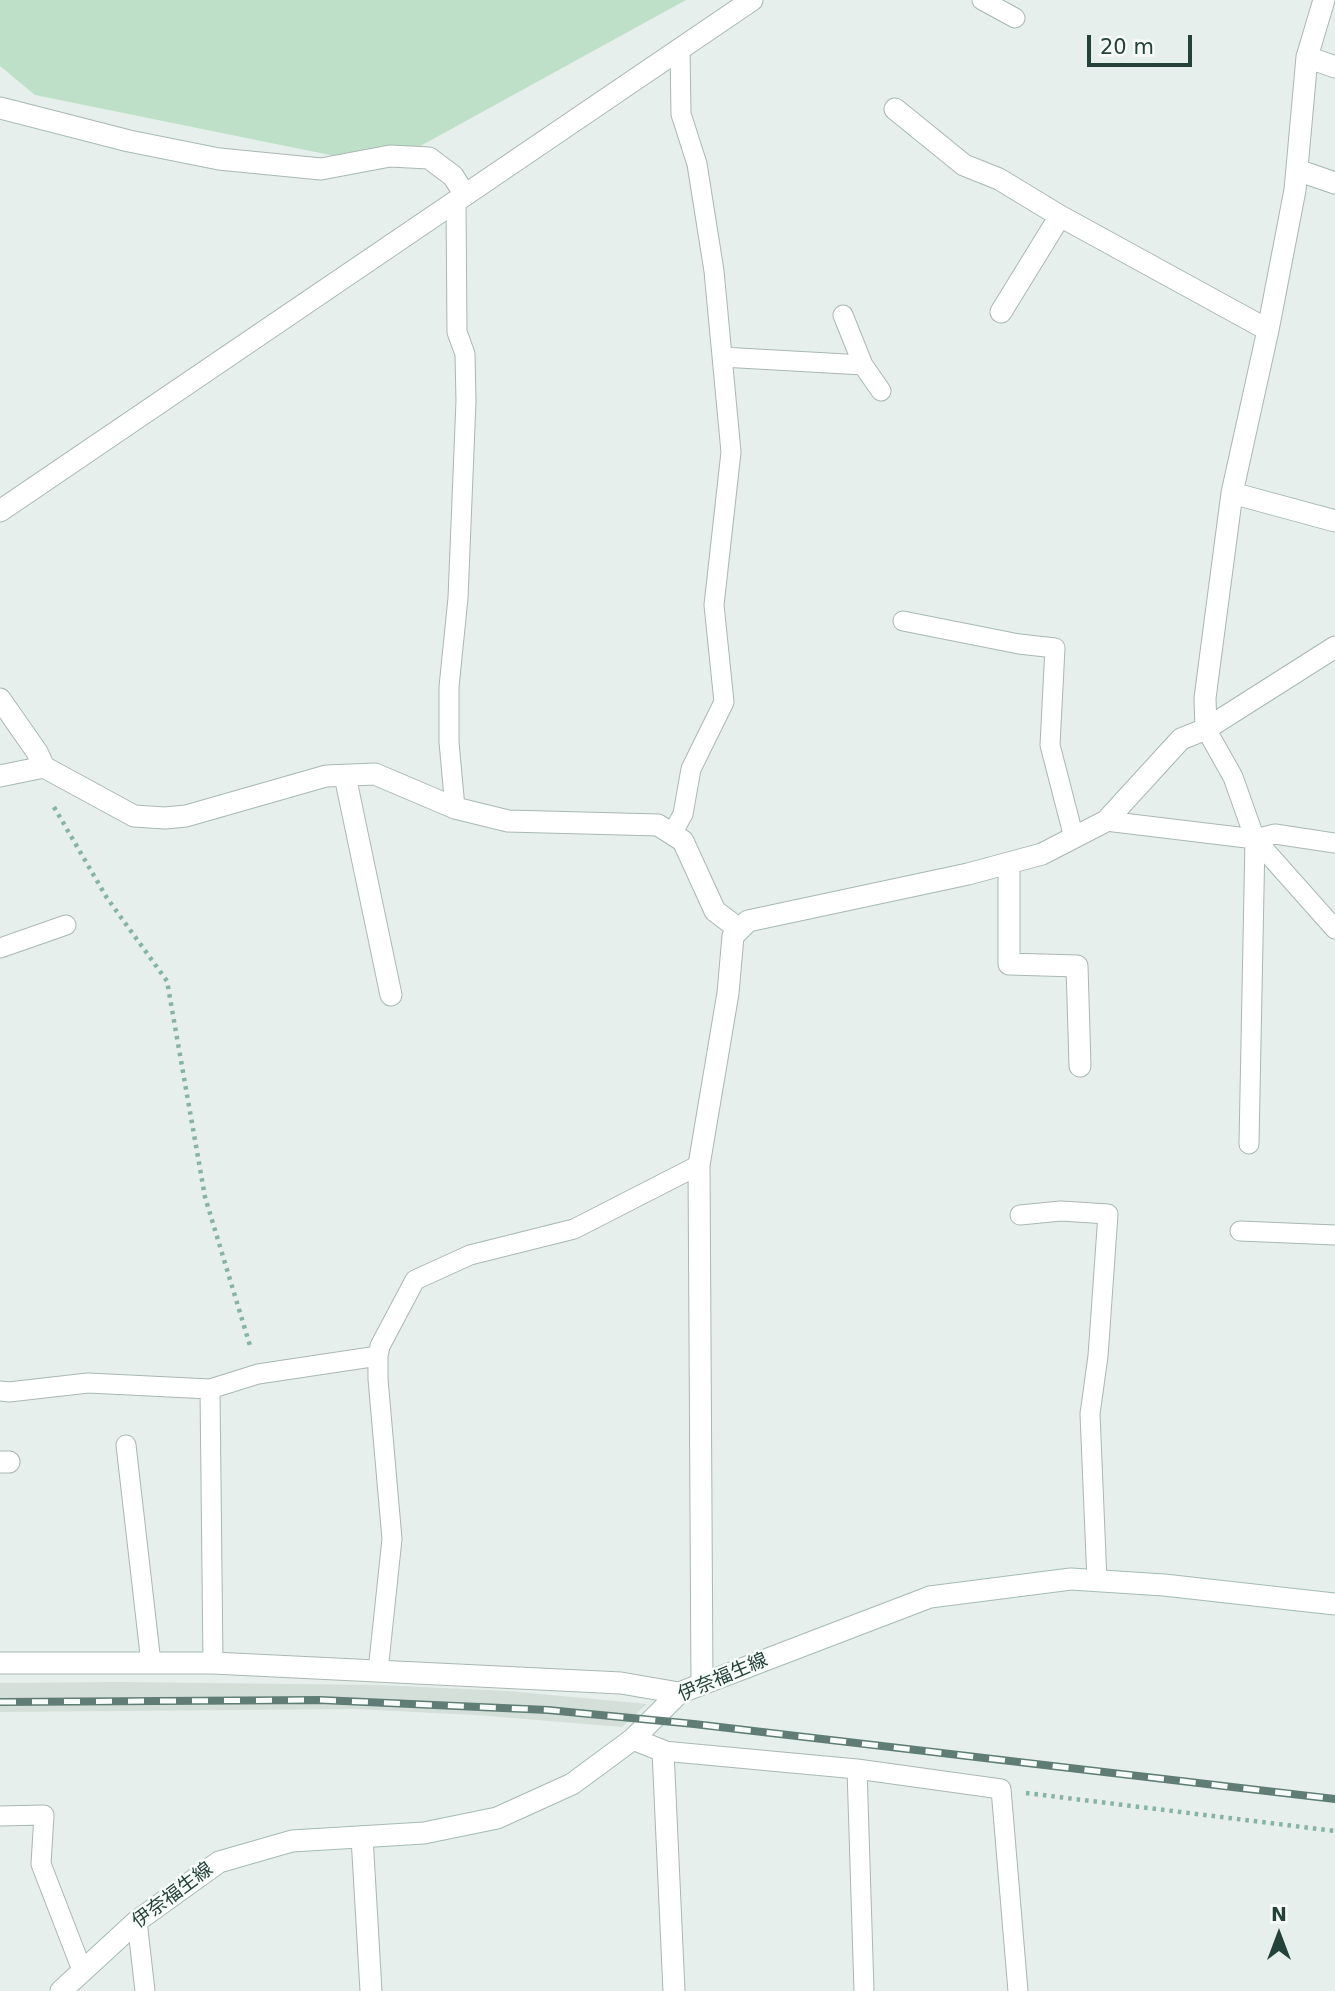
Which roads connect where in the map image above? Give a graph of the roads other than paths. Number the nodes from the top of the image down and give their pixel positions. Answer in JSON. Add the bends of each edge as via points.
{"nodes":[{"id":1,"x":752,"y":0,"type":"edge"},
{"id":2,"x":982,"y":0,"type":"edge"},
{"id":3,"x":1324,"y":0,"type":"edge"},
{"id":4,"x":1015,"y":18,"type":"dead end"},
{"id":5,"x":680,"y":49,"type":"junction"},
{"id":6,"x":1307,"y":57,"type":"junction"},
{"id":7,"x":1335,"y":67,"type":"edge"},
{"id":8,"x":0,"y":108,"type":"edge"},
{"id":9,"x":895,"y":109,"type":"dead end"},
{"id":10,"x":1297,"y":170,"type":"junction"},
{"id":11,"x":1335,"y":183,"type":"edge"},
{"id":12,"x":460,"y":198,"type":"junction"},
{"id":13,"x":1060,"y":216,"type":"junction"},
{"id":14,"x":1001,"y":312,"type":"dead end"},
{"id":15,"x":843,"y":315,"type":"dead end"},
{"id":16,"x":1268,"y":330,"type":"junction"},
{"id":17,"x":722,"y":356,"type":"junction"},
{"id":18,"x":863,"y":365,"type":"junction"},
{"id":19,"x":881,"y":391,"type":"dead end"},
{"id":20,"x":1232,"y":493,"type":"junction"},
{"id":21,"x":0,"y":511,"type":"edge"},
{"id":22,"x":1335,"y":521,"type":"edge"},
{"id":23,"x":903,"y":621,"type":"dead end"},
{"id":24,"x":1335,"y":647,"type":"edge"},
{"id":25,"x":0,"y":699,"type":"edge"},
{"id":26,"x":1206,"y":729,"type":"junction"},
{"id":27,"x":44,"y":767,"type":"junction"},
{"id":28,"x":0,"y":776,"type":"edge"},
{"id":29,"x":345,"y":776,"type":"junction"},
{"id":30,"x":455,"y":808,"type":"junction"},
{"id":31,"x":1107,"y":821,"type":"junction"},
{"id":32,"x":672,"y":834,"type":"junction"},
{"id":33,"x":1074,"y":838,"type":"junction"},
{"id":34,"x":1255,"y":839,"type":"junction"},
{"id":35,"x":1335,"y":843,"type":"edge"},
{"id":36,"x":1009,"y":863,"type":"junction"},
{"id":37,"x":66,"y":925,"type":"dead end"},
{"id":38,"x":739,"y":929,"type":"junction"},
{"id":39,"x":1335,"y":929,"type":"edge"},
{"id":40,"x":0,"y":948,"type":"edge"},
{"id":41,"x":391,"y":995,"type":"dead end"},
{"id":42,"x":1080,"y":1066,"type":"dead end"},
{"id":43,"x":1249,"y":1144,"type":"dead end"},
{"id":44,"x":699,"y":1166,"type":"junction"},
{"id":45,"x":1020,"y":1215,"type":"dead end"},
{"id":46,"x":1240,"y":1231,"type":"dead end"},
{"id":47,"x":1335,"y":1235,"type":"edge"},
{"id":48,"x":379,"y":1356,"type":"junction"},
{"id":49,"x":210,"y":1389,"type":"junction"},
{"id":50,"x":0,"y":1391,"type":"edge"},
{"id":51,"x":126,"y":1445,"type":"dead end"},
{"id":52,"x":1097,"y":1581,"type":"junction"},
{"id":53,"x":1335,"y":1604,"type":"edge"},
{"id":54,"x":0,"y":1663,"type":"edge"},
{"id":55,"x":151,"y":1663,"type":"junction"},
{"id":56,"x":213,"y":1663,"type":"junction"},
{"id":57,"x":377,"y":1671,"type":"junction"},
{"id":58,"x":702,"y":1684,"type":"junction"},
{"id":59,"x":679,"y":1693,"type":"junction"},
{"id":60,"x":633,"y":1740,"type":"junction"},
{"id":61,"x":663,"y":1751,"type":"junction"},
{"id":62,"x":857,"y":1769,"type":"junction"},
{"id":63,"x":0,"y":1816,"type":"edge"},
{"id":64,"x":362,"y":1837,"type":"junction"},
{"id":65,"x":137,"y":1922,"type":"junction"},
{"id":66,"x":82,"y":1970,"type":"junction"},
{"id":67,"x":61,"y":1991,"type":"edge"},
{"id":68,"x":145,"y":1991,"type":"edge"},
{"id":69,"x":371,"y":1991,"type":"edge"},
{"id":70,"x":674,"y":1991,"type":"edge"},
{"id":71,"x":863,"y":1991,"type":"edge"},
{"id":72,"x":1018,"y":1991,"type":"edge"}],
"edges":[{"from":1,"to":5,"type":"street"},
{"from":2,"to":4,"type":"lane"},
{"from":3,"to":6,"type":"street"},
{"from":5,"to":12,"type":"street"},
{"from":5,"to":17,"type":"lane","via":[[681,114],[697,164]]},
{"from":6,"to":7,"type":"street"},
{"from":6,"to":10,"type":"street"},
{"from":8,"to":12,"type":"street","via":[[219,159],[321,169],[390,156],[429,158],[453,176]]},
{"from":9,"to":13,"type":"street","via":[[964,165],[999,179]]},
{"from":10,"to":11,"type":"street"},
{"from":10,"to":16,"type":"street"},
{"from":12,"to":21,"type":"street"},
{"from":12,"to":30,"type":"lane","via":[[457,332],[465,354],[466,401],[458,598],[449,687]]},
{"from":13,"to":14,"type":"street"},
{"from":13,"to":16,"type":"street"},
{"from":15,"to":18,"type":"lane"},
{"from":16,"to":20,"type":"street"},
{"from":17,"to":18,"type":"lane"},
{"from":17,"to":32,"type":"lane","via":[[731,452],[714,606],[724,702],[691,769],[683,814]]},
{"from":18,"to":19,"type":"lane"},
{"from":20,"to":22,"type":"street"},
{"from":20,"to":26,"type":"street","via":[[1205,698]]},
{"from":23,"to":33,"type":"lane","via":[[1055,648],[1051,745]]},
{"from":24,"to":26,"type":"street"},
{"from":25,"to":27,"type":"street"},
{"from":26,"to":31,"type":"street","via":[[1181,739]]},
{"from":26,"to":34,"type":"lane","via":[[1233,777]]},
{"from":27,"to":28,"type":"street"},
{"from":27,"to":29,"type":"street","via":[[134,816],[164,818],[186,816],[326,776]]},
{"from":29,"to":30,"type":"street","via":[[375,775]]},
{"from":29,"to":41,"type":"street"},
{"from":30,"to":32,"type":"street","via":[[508,821],[657,825]]},
{"from":31,"to":33,"type":"street"},
{"from":31,"to":34,"type":"lane"},
{"from":32,"to":38,"type":"street","via":[[683,841],[715,911]]},
{"from":33,"to":36,"type":"street"},
{"from":34,"to":35,"type":"lane","via":[[1275,834]]},
{"from":34,"to":39,"type":"lane"},
{"from":34,"to":43,"type":"lane"},
{"from":36,"to":38,"type":"street","via":[[747,921]]},
{"from":36,"to":42,"type":"street","via":[[1009,964],[1077,966]]},
{"from":37,"to":40,"type":"lane"},
{"from":38,"to":44,"type":"street","via":[[733,936]]},
{"from":44,"to":48,"type":"lane","via":[[574,1229],[470,1255],[415,1280]]},
{"from":44,"to":58,"type":"street"},
{"from":45,"to":52,"type":"lane","via":[[1062,1211],[1108,1214],[1090,1414]]},
{"from":46,"to":47,"type":"lane"},
{"from":48,"to":49,"type":"lane","via":[[258,1374]]},
{"from":48,"to":57,"type":"lane","via":[[392,1539]]},
{"from":49,"to":50,"type":"lane","via":[[88,1383]]},
{"from":49,"to":56,"type":"lane"},
{"from":51,"to":55,"type":"lane"},
{"from":52,"to":53,"type":"street","name":"伊奈福生線"},
{"from":52,"to":58,"type":"street","name":"伊奈福生線","via":[[1071,1579],[930,1597]]},
{"from":54,"to":55,"type":"street"},
{"from":55,"to":56,"type":"street"},
{"from":56,"to":57,"type":"street"},
{"from":57,"to":59,"type":"street","via":[[621,1683]]},
{"from":58,"to":59,"type":"street","name":"伊奈福生線"},
{"from":59,"to":60,"type":"street","name":"伊奈福生線"},
{"from":60,"to":61,"type":"street"},
{"from":60,"to":64,"type":"street","name":"伊奈福生線","via":[[572,1784],[497,1818],[424,1833]]},
{"from":61,"to":62,"type":"lane"},
{"from":61,"to":70,"type":"street"},
{"from":62,"to":71,"type":"lane"},
{"from":62,"to":72,"type":"lane","via":[[1001,1789]]},
{"from":63,"to":66,"type":"lane","via":[[44,1815],[41,1864]]},
{"from":64,"to":65,"type":"street","name":"伊奈福生線","via":[[292,1841],[219,1862]]},
{"from":64,"to":69,"type":"street"},
{"from":65,"to":66,"type":"street","name":"伊奈福生線"},
{"from":65,"to":68,"type":"lane"},
{"from":66,"to":67,"type":"street","name":"伊奈福生線"}]}
